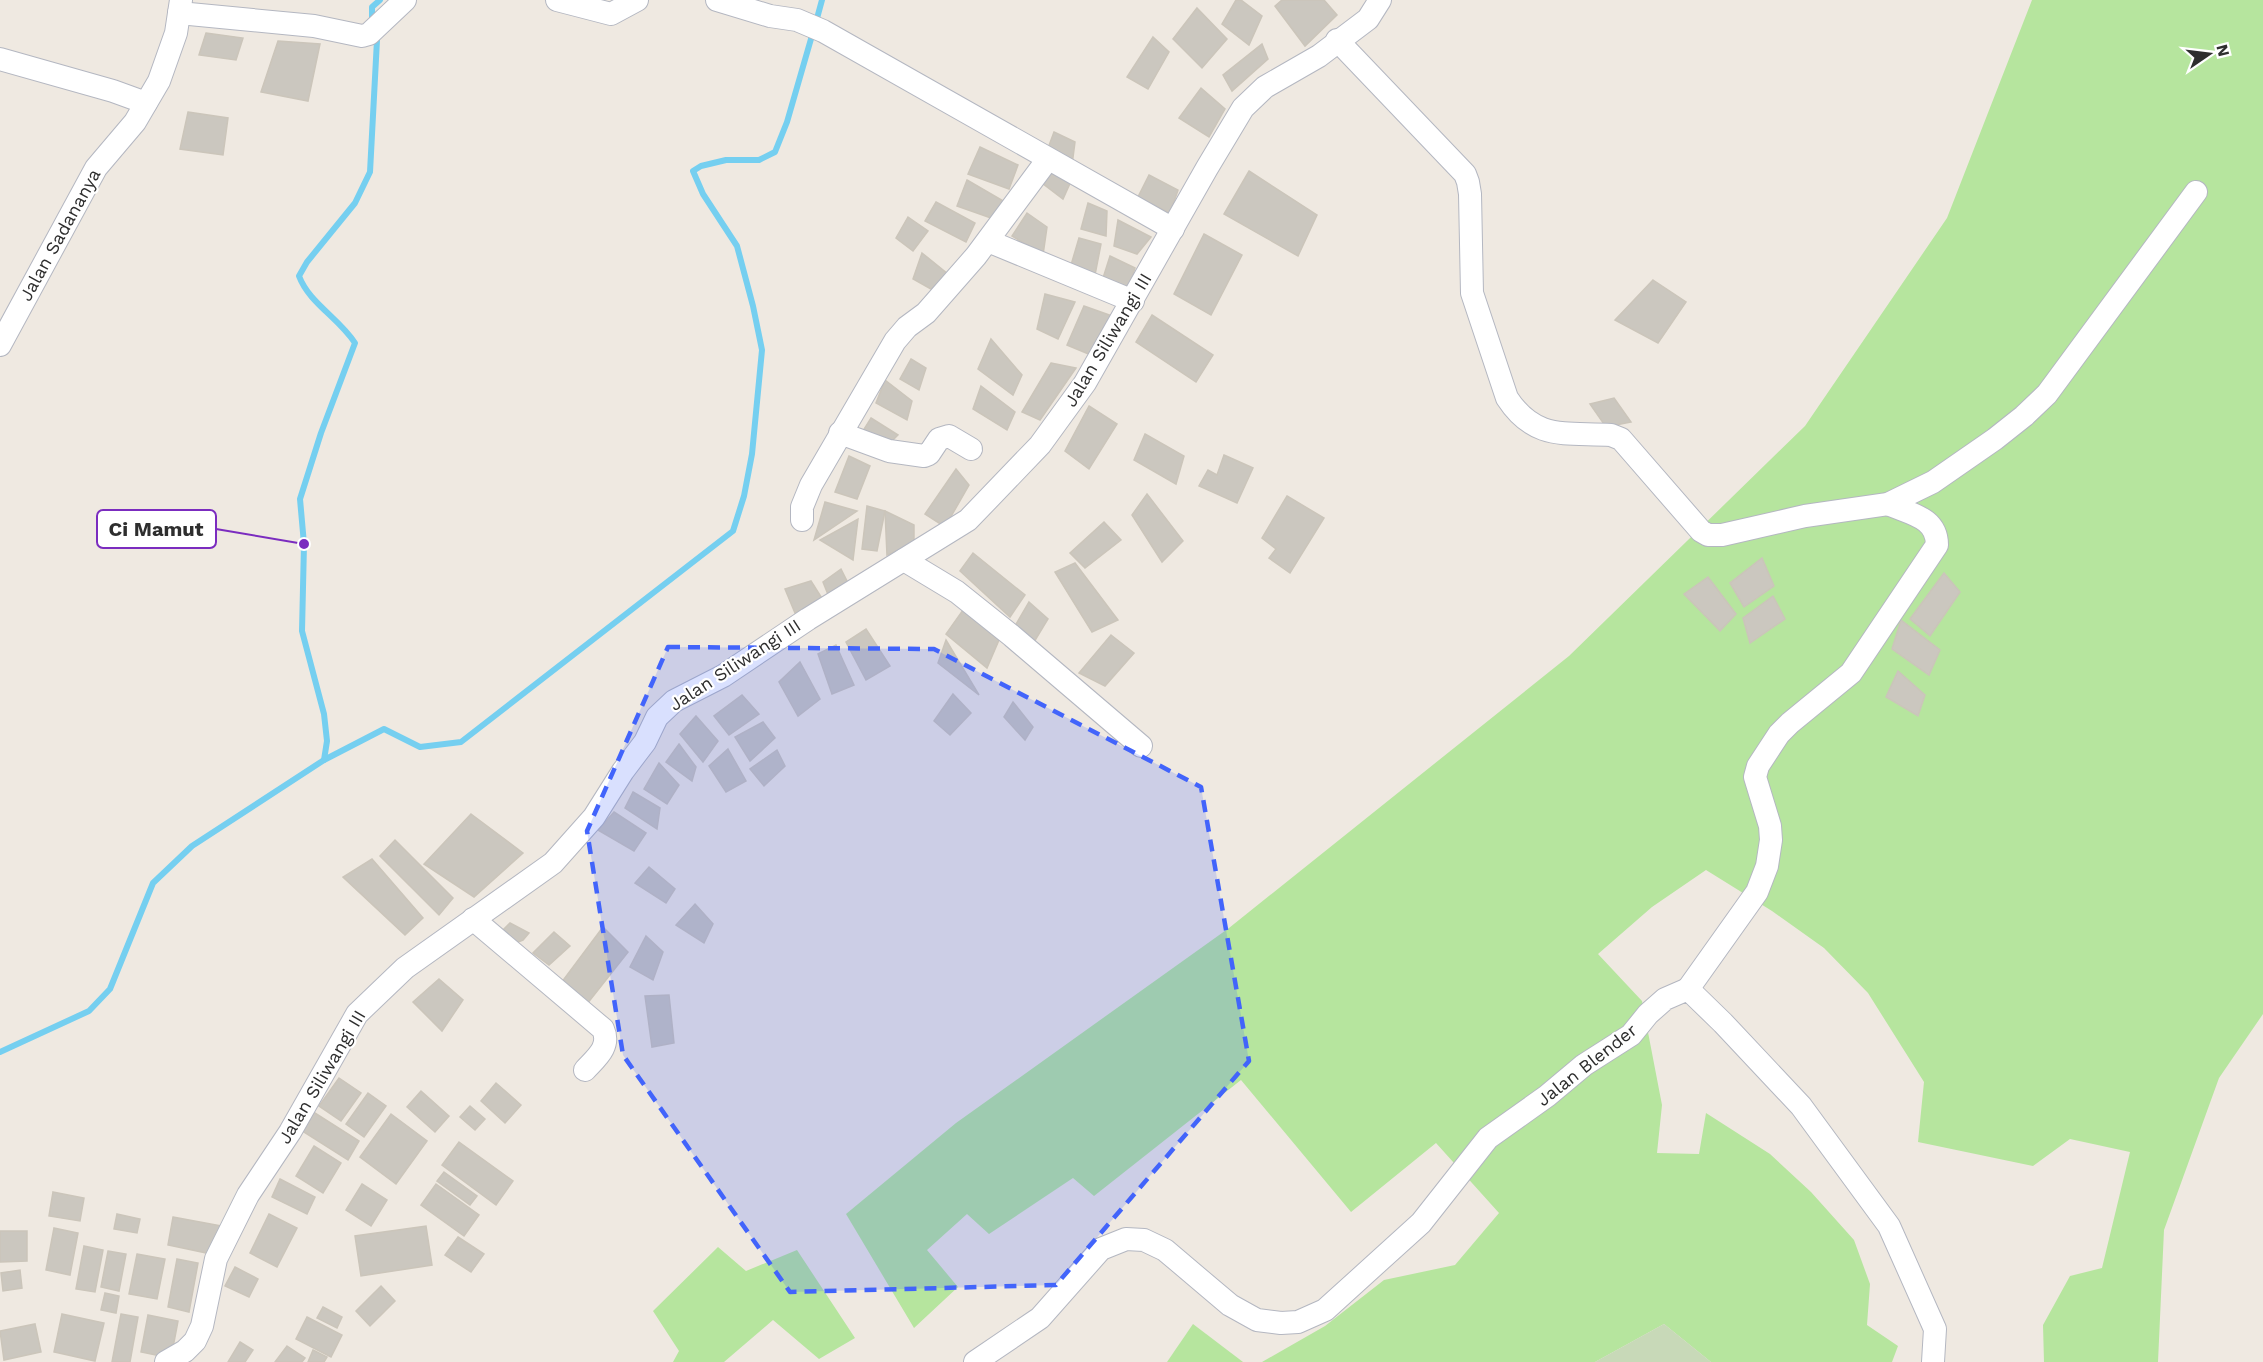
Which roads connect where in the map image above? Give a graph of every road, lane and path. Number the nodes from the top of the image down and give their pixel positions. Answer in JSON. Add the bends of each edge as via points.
{"nodes":[{"id":1,"x":405,"y":0,"type":"edge"},
{"id":2,"x":557,"y":0,"type":"edge"},
{"id":3,"x":637,"y":0,"type":"edge"},
{"id":4,"x":717,"y":0,"type":"edge"},
{"id":5,"x":1380,"y":0,"type":"edge"},
{"id":6,"x":180,"y":7,"type":"edge"},
{"id":7,"x":1337,"y":40,"type":"junction"},
{"id":8,"x":0,"y":59,"type":"edge"},
{"id":9,"x":146,"y":103,"type":"junction"},
{"id":10,"x":1048,"y":159,"type":"junction"},
{"id":11,"x":2196,"y":192,"type":"dead end"},
{"id":12,"x":1173,"y":229,"type":"junction"},
{"id":13,"x":988,"y":241,"type":"junction"},
{"id":14,"x":1133,"y":301,"type":"junction"},
{"id":15,"x":0,"y":345,"type":"edge"},
{"id":16,"x":840,"y":433,"type":"junction"},
{"id":17,"x":971,"y":449,"type":"dead end"},
{"id":18,"x":1888,"y":504,"type":"junction"},
{"id":19,"x":802,"y":520,"type":"dead end"},
{"id":20,"x":904,"y":560,"type":"junction"},
{"id":21,"x":1142,"y":746,"type":"dead end"},
{"id":22,"x":473,"y":919,"type":"junction"},
{"id":23,"x":1688,"y":989,"type":"junction"},
{"id":24,"x":585,"y":1070,"type":"dead end"},
{"id":25,"x":166,"y":1362,"type":"edge"},
{"id":26,"x":975,"y":1362,"type":"edge"},
{"id":27,"x":1933,"y":1362,"type":"edge"}],
"edges":[{"from":1,"to":6,"type":"street","via":[[374,29],[358,36]]},
{"from":2,"to":3,"type":"street","via":[[611,15]]},
{"from":4,"to":10,"type":"street","via":[[816,28]]},
{"from":5,"to":7,"type":"street","name":"Jalan Siliwangi III","via":[[1368,20]]},
{"from":6,"to":9,"type":"street","name":"Jalan Sadananya","via":[[176,33]]},
{"from":7,"to":12,"type":"street","name":"Jalan Siliwangi III","via":[[1319,56],[1265,87],[1243,108]]},
{"from":7,"to":18,"type":"street","via":[[1465,174],[1470,194],[1472,293],[1507,398],[1523,419],[1543,431],[1621,439],[1708,535]]},
{"from":8,"to":9,"type":"street"},
{"from":9,"to":15,"type":"street","name":"Jalan Sadananya","via":[[96,168]]},
{"from":10,"to":12,"type":"street"},
{"from":10,"to":13,"type":"street"},
{"from":11,"to":18,"type":"street","via":[[2047,394],[1995,440],[1942,476]]},
{"from":12,"to":14,"type":"street","name":"Jalan Siliwangi III"},
{"from":13,"to":14,"type":"street"},
{"from":13,"to":16,"type":"street","via":[[926,313],[900,333]]},
{"from":14,"to":20,"type":"street","name":"Jalan Siliwangi III","via":[[1085,383],[1040,445],[968,520]]},
{"from":16,"to":17,"type":"street","via":[[889,451],[924,456],[939,439],[949,436]]},
{"from":16,"to":19,"type":"street","via":[[806,495]]},
{"from":18,"to":23,"type":"street","via":[[1929,522],[1937,545],[1851,673],[1790,723],[1758,766],[1755,777],[1770,826],[1767,866],[1757,892]]},
{"from":20,"to":21,"type":"street","via":[[957,592]]},
{"from":20,"to":22,"type":"street","name":"Jalan Siliwangi III","via":[[723,676],[674,700],[657,717],[645,742],[594,817],[553,863]]},
{"from":22,"to":24,"type":"street","via":[[603,1029],[607,1037],[604,1049]]},
{"from":22,"to":25,"type":"street","name":"Jalan Siliwangi III","via":[[405,968],[357,1014],[290,1132],[248,1195],[216,1259],[202,1326],[195,1341]]},
{"from":23,"to":26,"type":"street","name":"Jalan Blender","via":[[1665,999],[1631,1035],[1584,1065],[1488,1138],[1421,1223],[1325,1310],[1298,1322],[1257,1320],[1230,1305],[1165,1250],[1144,1240],[1126,1239],[1101,1249],[1040,1318]]},
{"from":23,"to":27,"type":"street","via":[[1801,1106],[1889,1226],[1935,1329]]}]}
